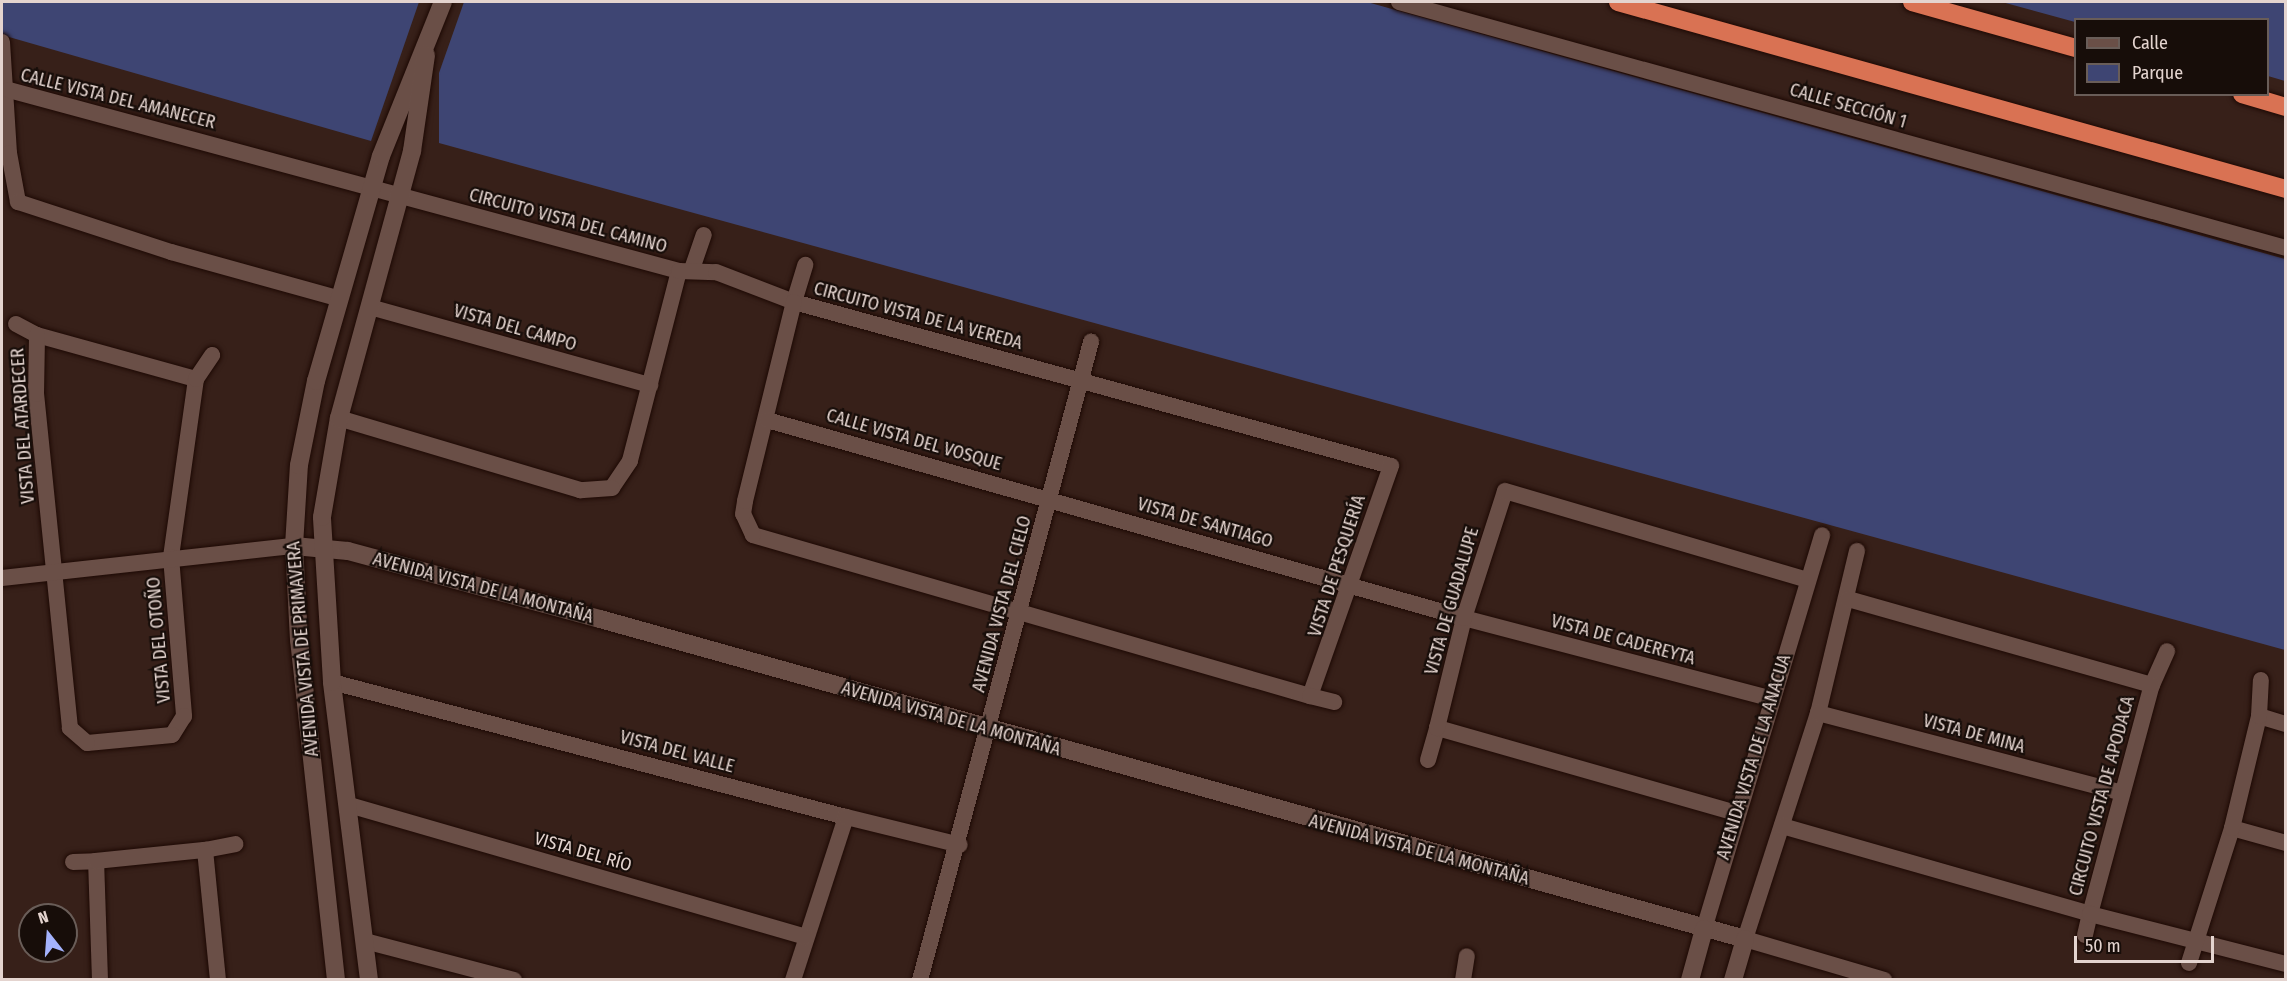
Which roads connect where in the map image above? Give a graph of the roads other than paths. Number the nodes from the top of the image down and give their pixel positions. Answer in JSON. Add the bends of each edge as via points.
{"nodes":[{"id":1,"x":443,"y":2,"type":"edge"},
{"id":2,"x":1399,"y":2,"type":"edge"},
{"id":3,"x":1618,"y":2,"type":"edge"},
{"id":4,"x":1912,"y":2,"type":"edge"},
{"id":5,"x":2,"y":42,"type":"edge"},
{"id":6,"x":2074,"y":47,"type":"edge"},
{"id":7,"x":426,"y":51,"type":"junction"},
{"id":8,"x":9,"y":90,"type":"junction"},
{"id":9,"x":2249,"y":96,"type":"edge"},
{"id":10,"x":2286,"y":107,"type":"edge"},
{"id":11,"x":371,"y":189,"type":"junction"},
{"id":12,"x":2286,"y":189,"type":"edge"},
{"id":13,"x":400,"y":197,"type":"junction"},
{"id":14,"x":704,"y":235,"type":"dead end"},
{"id":15,"x":2286,"y":248,"type":"edge"},
{"id":16,"x":805,"y":265,"type":"dead end"},
{"id":17,"x":686,"y":270,"type":"junction"},
{"id":18,"x":340,"y":299,"type":"junction"},
{"id":19,"x":794,"y":302,"type":"junction"},
{"id":20,"x":370,"y":307,"type":"junction"},
{"id":21,"x":16,"y":324,"type":"dead end"},
{"id":22,"x":37,"y":334,"type":"junction"},
{"id":23,"x":1091,"y":342,"type":"dead end"},
{"id":24,"x":212,"y":354,"type":"dead end"},
{"id":25,"x":196,"y":379,"type":"junction"},
{"id":26,"x":1082,"y":381,"type":"junction"},
{"id":27,"x":650,"y":386,"type":"junction"},
{"id":28,"x":339,"y":418,"type":"junction"},
{"id":29,"x":767,"y":420,"type":"junction"},
{"id":30,"x":1050,"y":498,"type":"junction"},
{"id":31,"x":1822,"y":535,"type":"dead end"},
{"id":32,"x":294,"y":546,"type":"junction"},
{"id":33,"x":321,"y":546,"type":"junction"},
{"id":34,"x":1857,"y":551,"type":"dead end"},
{"id":35,"x":171,"y":557,"type":"junction"},
{"id":36,"x":54,"y":571,"type":"junction"},
{"id":37,"x":5,"y":577,"type":"edge"},
{"id":38,"x":1807,"y":580,"type":"junction"},
{"id":39,"x":1348,"y":586,"type":"junction"},
{"id":40,"x":1848,"y":599,"type":"junction"},
{"id":41,"x":1021,"y":612,"type":"junction"},
{"id":42,"x":1464,"y":618,"type":"junction"},
{"id":43,"x":2167,"y":651,"type":"dead end"},
{"id":44,"x":2261,"y":680,"type":"dead end"},
{"id":45,"x":332,"y":682,"type":"junction"},
{"id":46,"x":2152,"y":685,"type":"junction"},
{"id":47,"x":1310,"y":696,"type":"junction"},
{"id":48,"x":1772,"y":699,"type":"junction"},
{"id":49,"x":1334,"y":702,"type":"dead end"},
{"id":50,"x":1818,"y":713,"type":"junction"},
{"id":51,"x":2259,"y":716,"type":"junction"},
{"id":52,"x":2286,"y":724,"type":"edge"},
{"id":53,"x":1437,"y":728,"type":"junction"},
{"id":54,"x":988,"y":731,"type":"junction"},
{"id":55,"x":1428,"y":760,"type":"dead end"},
{"id":56,"x":2120,"y":792,"type":"junction"},
{"id":57,"x":349,"y":805,"type":"junction"},
{"id":58,"x":1736,"y":813,"type":"junction"},
{"id":59,"x":846,"y":817,"type":"junction"},
{"id":60,"x":1782,"y":826,"type":"junction"},
{"id":61,"x":2232,"y":828,"type":"junction"},
{"id":62,"x":2286,"y":843,"type":"edge"},
{"id":63,"x":235,"y":844,"type":"dead end"},
{"id":64,"x":960,"y":845,"type":"junction"},
{"id":65,"x":205,"y":850,"type":"junction"},
{"id":66,"x":96,"y":861,"type":"junction"},
{"id":67,"x":73,"y":862,"type":"dead end"},
{"id":68,"x":2090,"y":914,"type":"junction"},
{"id":69,"x":1704,"y":929,"type":"junction"},
{"id":70,"x":2085,"y":935,"type":"dead end"},
{"id":71,"x":805,"y":937,"type":"junction"},
{"id":72,"x":1744,"y":939,"type":"junction"},
{"id":73,"x":2198,"y":939,"type":"junction"},
{"id":74,"x":365,"y":941,"type":"junction"},
{"id":75,"x":1467,"y":956,"type":"dead end"},
{"id":76,"x":2189,"y":963,"type":"dead end"},
{"id":77,"x":2286,"y":964,"type":"edge"},
{"id":78,"x":100,"y":980,"type":"edge"},
{"id":79,"x":218,"y":980,"type":"edge"},
{"id":80,"x":336,"y":980,"type":"edge"},
{"id":81,"x":369,"y":980,"type":"edge"},
{"id":82,"x":514,"y":980,"type":"edge"},
{"id":83,"x":793,"y":980,"type":"edge"},
{"id":84,"x":920,"y":980,"type":"edge"},
{"id":85,"x":1463,"y":980,"type":"edge"},
{"id":86,"x":1690,"y":980,"type":"edge"},
{"id":87,"x":1733,"y":980,"type":"edge"},
{"id":88,"x":1884,"y":980,"type":"edge"}],
"edges":[{"from":1,"to":7,"type":"main road","name":"AVENIDA VISTA DE PRIMAVERA"},
{"from":2,"to":15,"type":"street","name":"CALLE SECCIÓN 1"},
{"from":3,"to":12,"type":"highway"},
{"from":4,"to":6,"type":"highway"},
{"from":5,"to":8,"type":"street"},
{"from":7,"to":11,"type":"main road","name":"AVENIDA VISTA DE PRIMAVERA","via":[[399,103]]},
{"from":7,"to":13,"type":"main road","name":"AVENIDA VISTA DE PRIMAVERA"},
{"from":8,"to":11,"type":"street","name":"CALLE VISTA DEL AMANECER"},
{"from":8,"to":18,"type":"street","name":"CALLE VISTA DEL AMANECER","via":[[12,176],[18,202]]},
{"from":9,"to":10,"type":"highway"},
{"from":11,"to":13,"type":"street","name":"CALLE VISTA DEL AMANECER"},
{"from":11,"to":18,"type":"main road","name":"AVENIDA VISTA DE PRIMAVERA"},
{"from":13,"to":17,"type":"street","name":"CIRCUITO VISTA DEL CAMINO"},
{"from":13,"to":20,"type":"main road","name":"AVENIDA VISTA DE PRIMAVERA"},
{"from":14,"to":17,"type":"street"},
{"from":16,"to":19,"type":"street"},
{"from":17,"to":19,"type":"street","via":[[735,277]]},
{"from":17,"to":27,"type":"street","name":"CIRCUITO VISTA DEL CAMINO"},
{"from":18,"to":32,"type":"main road","name":"AVENIDA VISTA DE PRIMAVERA","via":[[305,433]]},
{"from":19,"to":26,"type":"street","name":"CIRCUITO VISTA DE LA VEREDA"},
{"from":19,"to":29,"type":"street","name":"CIRCUITO VISTA DE LA VEREDA"},
{"from":20,"to":27,"type":"street","name":"VISTA DEL CAMPO"},
{"from":20,"to":28,"type":"main road","name":"AVENIDA VISTA DE PRIMAVERA"},
{"from":21,"to":22,"type":"street"},
{"from":22,"to":25,"type":"street","name":"VISTA DEL ATARDECER"},
{"from":22,"to":36,"type":"street","name":"VISTA DEL ATARDECER","via":[[36,394]]},
{"from":23,"to":26,"type":"street","name":"AVENIDA VISTA DEL CIELO"},
{"from":24,"to":25,"type":"street"},
{"from":25,"to":35,"type":"street"},
{"from":26,"to":30,"type":"street","name":"AVENIDA VISTA DEL CIELO"},
{"from":26,"to":39,"type":"street","name":"VISTA DE PESQUERÍA","via":[[1391,466]]},
{"from":27,"to":28,"type":"street","name":"CIRCUITO VISTA DEL CAMINO","via":[[625,472],[612,488],[595,493]]},
{"from":28,"to":33,"type":"main road","name":"AVENIDA VISTA DE PRIMAVERA"},
{"from":29,"to":30,"type":"street","name":"CALLE VISTA DEL VOSQUE"},
{"from":29,"to":41,"type":"street","name":"CIRCUITO VISTA DE LA VEREDA","via":[[744,508],[753,535]]},
{"from":30,"to":39,"type":"street","name":"VISTA DE SANTIAGO"},
{"from":30,"to":41,"type":"street","name":"AVENIDA VISTA DEL CIELO"},
{"from":31,"to":38,"type":"street","name":"AVENIDA VISTA DE LA ANACUA"},
{"from":32,"to":33,"type":"main road","name":"AVENIDA VISTA DE LA MONTAÑA"},
{"from":32,"to":35,"type":"street","name":"AVENIDA VISTA DE LA MONTAÑA"},
{"from":32,"to":80,"type":"main road","name":"AVENIDA VISTA DE PRIMAVERA"},
{"from":33,"to":45,"type":"main road","name":"AVENIDA VISTA DE PRIMAVERA"},
{"from":33,"to":54,"type":"main road","name":"AVENIDA VISTA DE LA MONTAÑA","via":[[731,655]]},
{"from":34,"to":40,"type":"street"},
{"from":35,"to":36,"type":"street","name":"AVENIDA VISTA DE LA MONTAÑA"},
{"from":35,"to":36,"type":"street","name":"VISTA DEL OTOÑO","via":[[184,716],[179,731],[152,738],[87,743],[74,736]]},
{"from":36,"to":37,"type":"street","name":"AVENIDA VISTA DE LA MONTAÑA"},
{"from":38,"to":42,"type":"street","name":"VISTA DE GUADALUPE","via":[[1505,491]]},
{"from":38,"to":48,"type":"street","name":"AVENIDA VISTA DE LA ANACUA"},
{"from":39,"to":42,"type":"street","name":"VISTA DE SANTIAGO"},
{"from":39,"to":47,"type":"street","name":"VISTA DE PESQUERÍA"},
{"from":40,"to":46,"type":"street","name":"CIRCUITO VISTA DE APODACA"},
{"from":40,"to":50,"type":"street"},
{"from":41,"to":47,"type":"street"},
{"from":41,"to":54,"type":"street","name":"AVENIDA VISTA DEL CIELO"},
{"from":42,"to":48,"type":"street","name":"VISTA DE CADEREYTA"},
{"from":42,"to":53,"type":"street","name":"VISTA DE GUADALUPE"},
{"from":43,"to":46,"type":"street"},
{"from":44,"to":51,"type":"street"},
{"from":45,"to":57,"type":"main road","name":"AVENIDA VISTA DE PRIMAVERA"},
{"from":45,"to":59,"type":"street","name":"VISTA DEL VALLE"},
{"from":46,"to":56,"type":"street","name":"CIRCUITO VISTA DE APODACA"},
{"from":47,"to":49,"type":"street"},
{"from":48,"to":58,"type":"street","name":"AVENIDA VISTA DE LA ANACUA"},
{"from":50,"to":56,"type":"street","name":"VISTA DE MINA"},
{"from":50,"to":60,"type":"street"},
{"from":51,"to":52,"type":"street"},
{"from":51,"to":61,"type":"street"},
{"from":53,"to":55,"type":"street","name":"VISTA DE GUADALUPE"},
{"from":53,"to":58,"type":"street"},
{"from":54,"to":64,"type":"street","name":"AVENIDA VISTA DEL CIELO"},
{"from":54,"to":69,"type":"main road","name":"AVENIDA VISTA DE LA MONTAÑA"},
{"from":56,"to":68,"type":"street","name":"CIRCUITO VISTA DE APODACA"},
{"from":57,"to":71,"type":"street","name":"VISTA DEL RÍO"},
{"from":57,"to":74,"type":"main road","name":"AVENIDA VISTA DE PRIMAVERA"},
{"from":58,"to":69,"type":"street","name":"AVENIDA VISTA DE LA ANACUA"},
{"from":59,"to":64,"type":"street","name":"VISTA DEL VALLE"},
{"from":59,"to":71,"type":"street"},
{"from":60,"to":68,"type":"street","name":"CIRCUITO VISTA DE APODACA"},
{"from":60,"to":72,"type":"street"},
{"from":61,"to":62,"type":"street"},
{"from":61,"to":73,"type":"street"},
{"from":63,"to":65,"type":"street"},
{"from":64,"to":84,"type":"street","name":"AVENIDA VISTA DEL CIELO"},
{"from":65,"to":66,"type":"street"},
{"from":65,"to":79,"type":"street"},
{"from":66,"to":67,"type":"street"},
{"from":66,"to":78,"type":"street"},
{"from":68,"to":70,"type":"street"},
{"from":68,"to":73,"type":"street"},
{"from":69,"to":72,"type":"main road","name":"AVENIDA VISTA DE LA MONTAÑA"},
{"from":69,"to":86,"type":"main road","name":"AVENIDA VISTA DE LA ANACUA"},
{"from":71,"to":83,"type":"street"},
{"from":72,"to":87,"type":"main road"},
{"from":72,"to":88,"type":"street","name":"AVENIDA VISTA DE LA MONTAÑA"},
{"from":73,"to":76,"type":"street"},
{"from":73,"to":77,"type":"street"},
{"from":74,"to":81,"type":"main road","name":"AVENIDA VISTA DE PRIMAVERA"},
{"from":74,"to":82,"type":"street"},
{"from":75,"to":85,"type":"street"}]}
